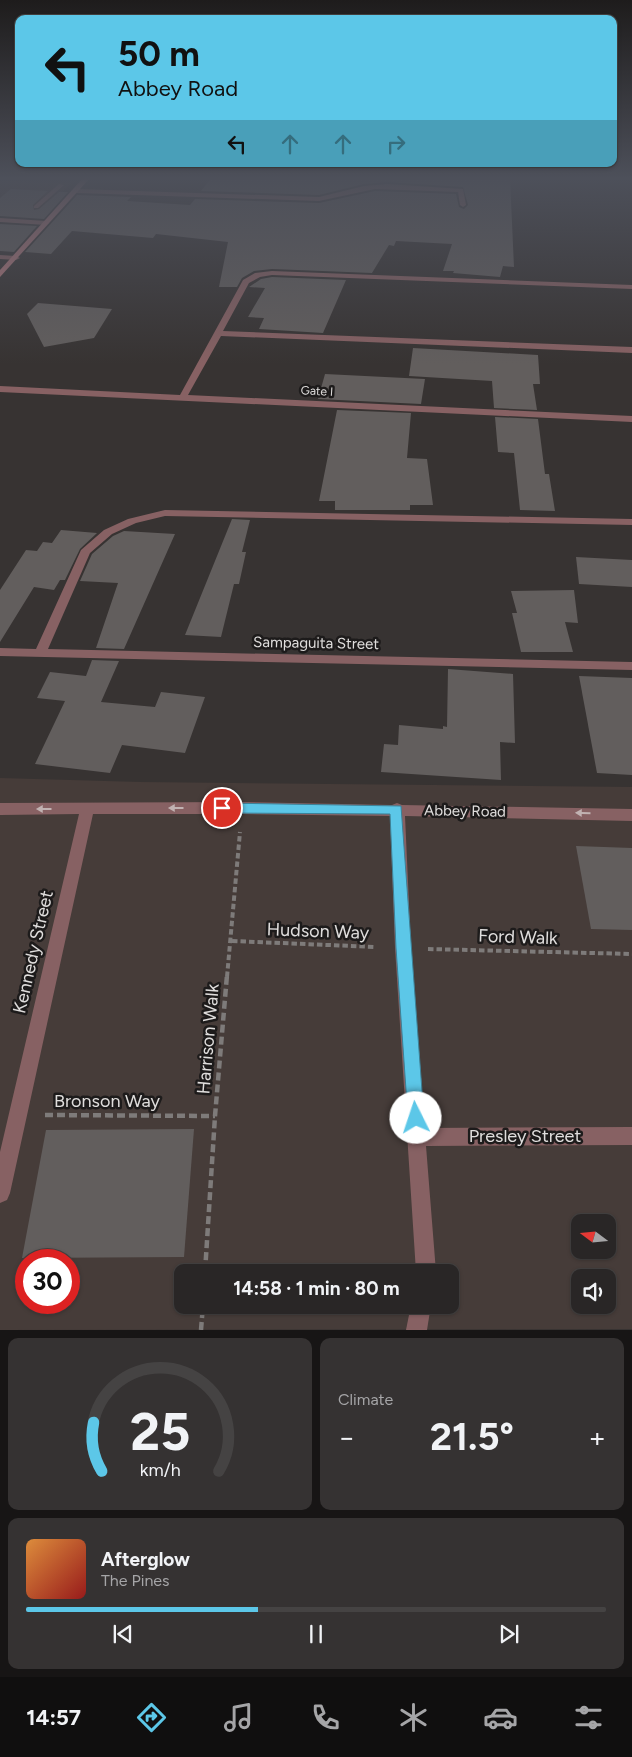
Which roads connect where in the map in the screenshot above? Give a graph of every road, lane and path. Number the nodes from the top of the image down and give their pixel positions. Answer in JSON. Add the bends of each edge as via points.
{"nodes":[{"id":1,"x":31,"y":240,"type":"edge"},
{"id":2,"x":0,"y":257,"type":"edge"},
{"id":3,"x":16,"y":258,"type":"junction"},
{"id":4,"x":0,"y":275,"type":"edge"},
{"id":5,"x":632,"y":287,"type":"edge"},
{"id":6,"x":218,"y":333,"type":"junction"},
{"id":7,"x":632,"y":350,"type":"edge"},
{"id":8,"x":0,"y":389,"type":"edge"},
{"id":9,"x":183,"y":397,"type":"junction"},
{"id":10,"x":632,"y":419,"type":"edge"},
{"id":11,"x":632,"y":522,"type":"edge"},
{"id":12,"x":0,"y":652,"type":"edge"},
{"id":13,"x":40,"y":654,"type":"junction"},
{"id":14,"x":632,"y":666,"type":"edge"},
{"id":15,"x":87,"y":808,"type":"junction"},
{"id":16,"x":242,"y":808,"type":"junction"},
{"id":17,"x":0,"y":809,"type":"edge"},
{"id":18,"x":397,"y":810,"type":"junction"},
{"id":19,"x":632,"y":814,"type":"edge"},
{"id":20,"x":232,"y":941,"type":"junction"},
{"id":21,"x":403,"y":948,"type":"junction"},
{"id":22,"x":632,"y":954,"type":"edge"},
{"id":23,"x":16,"y":1114,"type":"junction"},
{"id":24,"x":215,"y":1116,"type":"junction"},
{"id":25,"x":632,"y":1136,"type":"edge"},
{"id":26,"x":417,"y":1137,"type":"junction"},
{"id":27,"x":0,"y":1192,"type":"edge"},
{"id":28,"x":206,"y":1264,"type":"edge"},
{"id":29,"x":425,"y":1264,"type":"edge"},
{"id":30,"x":202,"y":1314,"type":"edge"},
{"id":31,"x":419,"y":1314,"type":"edge"},
{"id":32,"x":201,"y":1330,"type":"edge"},
{"id":33,"x":416,"y":1330,"type":"edge"}],
"edges":[{"from":1,"to":3,"type":"main road"},
{"from":2,"to":3,"type":"street"},
{"from":3,"to":4,"type":"main road"},
{"from":5,"to":6,"type":"street","via":[[272,273],[258,275],[246,282]]},
{"from":6,"to":7,"type":"street"},
{"from":6,"to":9,"type":"street"},
{"from":8,"to":9,"type":"street","name":"Gate I"},
{"from":9,"to":10,"type":"street","name":"Gate I"},
{"from":11,"to":13,"type":"street","via":[[165,514],[132,521],[108,532],[85,552]]},
{"from":12,"to":13,"type":"street","name":"Sampaguita Street"},
{"from":13,"to":14,"type":"street","name":"Sampaguita Street"},
{"from":16,"to":15,"type":"street","name":"Abbey Road","one_way":true},
{"from":15,"to":17,"type":"street","name":"Abbey Road","one_way":true},
{"from":15,"to":23,"type":"street","name":"Kennedy Street"},
{"from":16,"to":18,"type":"street","name":"Abbey Road"},
{"from":16,"to":20,"type":"path","name":"Harrison Walk"},
{"from":19,"to":18,"type":"street","name":"Abbey Road","one_way":true},
{"from":18,"to":21,"type":"street"},
{"from":20,"to":21,"type":"path","name":"Hudson Way"},
{"from":20,"to":24,"type":"path","name":"Harrison Walk"},
{"from":21,"to":22,"type":"path","name":"Ford Walk"},
{"from":21,"to":26,"type":"street"},
{"from":23,"to":24,"type":"path","name":"Bronson Way"},
{"from":23,"to":27,"type":"street","name":"Kennedy Street"},
{"from":24,"to":28,"type":"path","name":"Harrison Walk"},
{"from":25,"to":26,"type":"street","name":"Presley Street"},
{"from":26,"to":29,"type":"street"},
{"from":30,"to":32,"type":"path"},
{"from":31,"to":33,"type":"street"}]}
